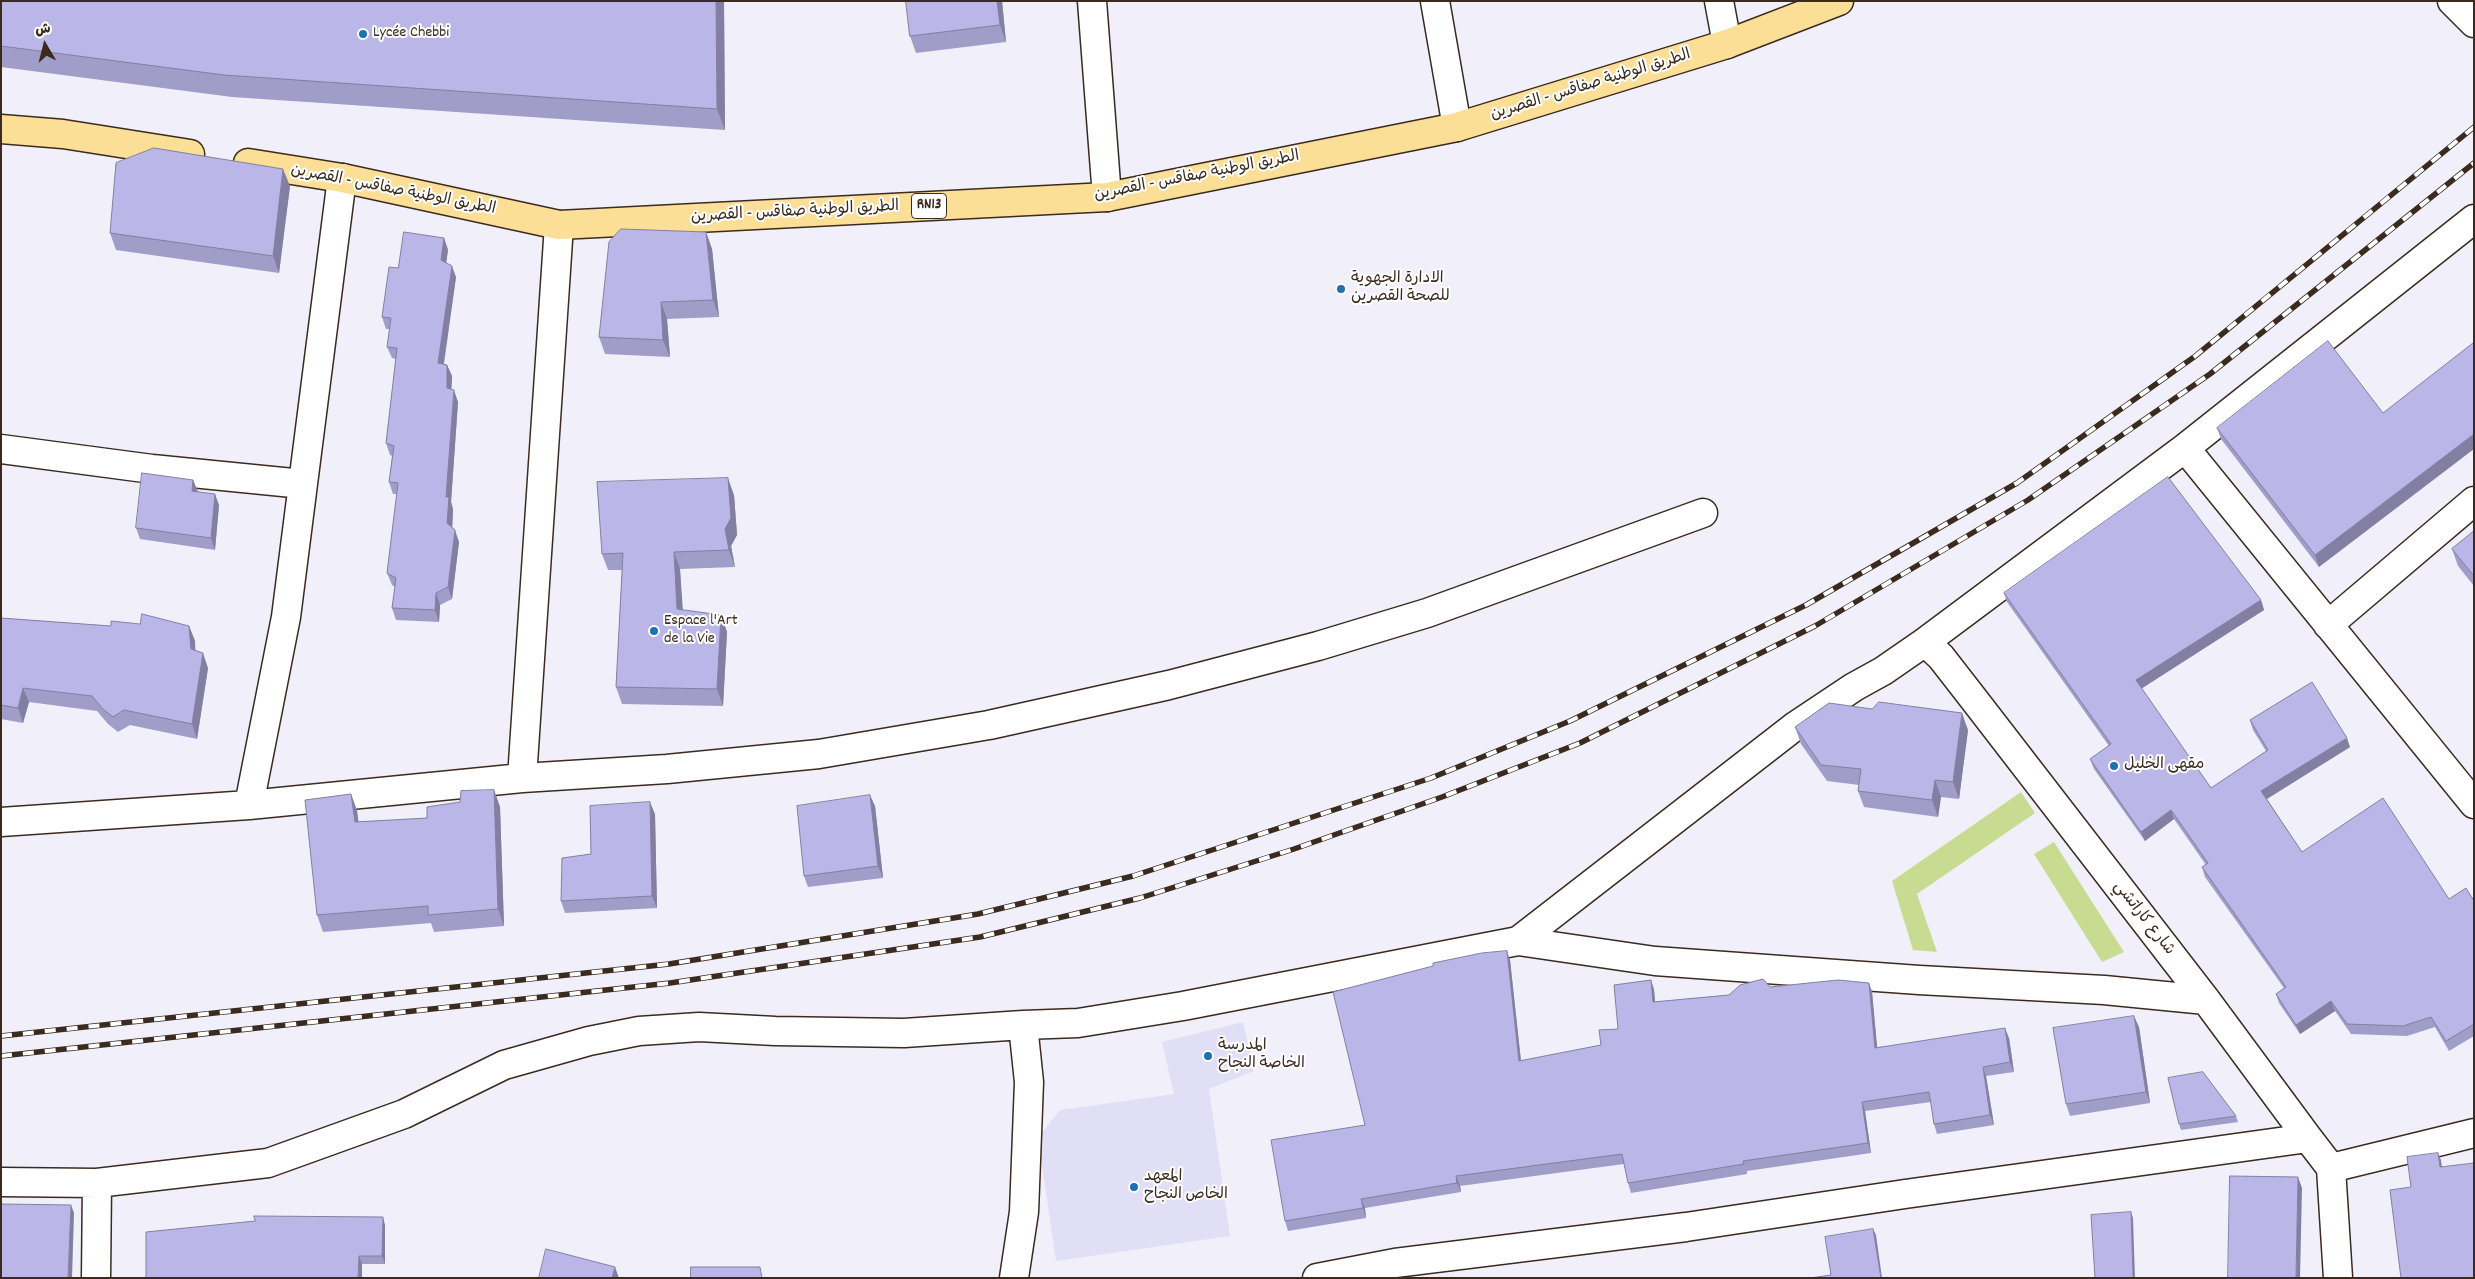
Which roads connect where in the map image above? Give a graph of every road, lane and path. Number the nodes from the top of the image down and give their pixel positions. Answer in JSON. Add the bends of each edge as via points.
{"nodes":[{"id":1,"x":1092,"y":1,"type":"edge"},
{"id":2,"x":1435,"y":1,"type":"edge"},
{"id":3,"x":1719,"y":1,"type":"edge"},
{"id":4,"x":1839,"y":1,"type":"edge"},
{"id":5,"x":2452,"y":1,"type":"edge"},
{"id":6,"x":2474,"y":23,"type":"edge"},
{"id":7,"x":1727,"y":44,"type":"junction"},
{"id":8,"x":1458,"y":127,"type":"junction"},
{"id":9,"x":1,"y":130,"type":"edge"},
{"id":10,"x":342,"y":178,"type":"junction"},
{"id":11,"x":1107,"y":197,"type":"junction"},
{"id":12,"x":2474,"y":218,"type":"edge"},
{"id":13,"x":559,"y":225,"type":"junction"},
{"id":14,"x":2185,"y":448,"type":"junction"},
{"id":15,"x":1,"y":449,"type":"edge"},
{"id":16,"x":303,"y":484,"type":"junction"},
{"id":17,"x":2474,"y":501,"type":"edge"},
{"id":18,"x":1703,"y":513,"type":"dead end"},
{"id":19,"x":2328,"y":625,"type":"junction"},
{"id":20,"x":1925,"y":642,"type":"junction"},
{"id":21,"x":522,"y":778,"type":"junction"},
{"id":22,"x":2474,"y":804,"type":"edge"},
{"id":23,"x":249,"y":805,"type":"junction"},
{"id":24,"x":1,"y":822,"type":"edge"},
{"id":25,"x":1518,"y":941,"type":"junction"},
{"id":26,"x":2206,"y":1000,"type":"junction"},
{"id":27,"x":1023,"y":1025,"type":"junction"},
{"id":28,"x":2474,"y":1133,"type":"edge"},
{"id":29,"x":2308,"y":1138,"type":"junction"},
{"id":30,"x":2331,"y":1168,"type":"junction"},
{"id":31,"x":1,"y":1182,"type":"edge"},
{"id":32,"x":97,"y":1183,"type":"junction"},
{"id":33,"x":96,"y":1278,"type":"edge"},
{"id":34,"x":1014,"y":1278,"type":"edge"},
{"id":35,"x":1317,"y":1278,"type":"edge"},
{"id":36,"x":2338,"y":1278,"type":"edge"}],
"edges":[{"from":1,"to":11,"type":"street"},
{"from":2,"to":8,"type":"street"},
{"from":3,"to":7,"type":"street"},
{"from":4,"to":7,"type":"main road","name":"الطريق الوطنية صفاقس - القصرين","number":"RN13"},
{"from":5,"to":6,"type":"street"},
{"from":7,"to":8,"type":"main road","name":"الطريق الوطنية صفاقس - القصرين","number":"RN13"},
{"from":8,"to":11,"type":"main road","name":"الطريق الوطنية صفاقس - القصرين","number":"RN13"},
{"from":9,"to":10,"type":"main road","name":"الطريق الوطنية صفاقس - القصرين","number":"RN13","via":[[63,134]]},
{"from":10,"to":13,"type":"main road","name":"الطريق الوطنية صفاقس - القصرين","number":"RN13"},
{"from":10,"to":16,"type":"street"},
{"from":11,"to":13,"type":"main road","name":"الطريق الوطنية صفاقس - القصرين","number":"RN13"},
{"from":12,"to":14,"type":"street"},
{"from":13,"to":21,"type":"street"},
{"from":14,"to":19,"type":"street"},
{"from":14,"to":20,"type":"street"},
{"from":15,"to":16,"type":"street"},
{"from":16,"to":23,"type":"street","via":[[286,617]]},
{"from":17,"to":19,"type":"street"},
{"from":18,"to":21,"type":"street","via":[[1427,613],[1169,685],[989,725],[819,754],[667,769]]},
{"from":19,"to":22,"type":"street"},
{"from":20,"to":25,"type":"street","via":[[1794,727]]},
{"from":20,"to":26,"type":"street","name":"شارع كاراتشي","via":[[1941,657]]},
{"from":21,"to":23,"type":"street"},
{"from":23,"to":24,"type":"street"},
{"from":25,"to":26,"type":"street","via":[[1656,961],[2104,990]]},
{"from":25,"to":27,"type":"street","via":[[1183,1006],[1078,1023]]},
{"from":26,"to":29,"type":"street","name":"شارع كاراتشي"},
{"from":27,"to":32,"type":"street","via":[[904,1033],[699,1026],[639,1031],[589,1041],[504,1065],[404,1114],[268,1163]]},
{"from":27,"to":34,"type":"street","via":[[1029,1082],[1024,1212]]},
{"from":28,"to":30,"type":"street"},
{"from":29,"to":30,"type":"street","name":"شارع كاراتشي"},
{"from":29,"to":35,"type":"street","via":[[1686,1227],[1395,1263]]},
{"from":30,"to":36,"type":"street"},
{"from":31,"to":32,"type":"street"},
{"from":32,"to":33,"type":"street"}]}
